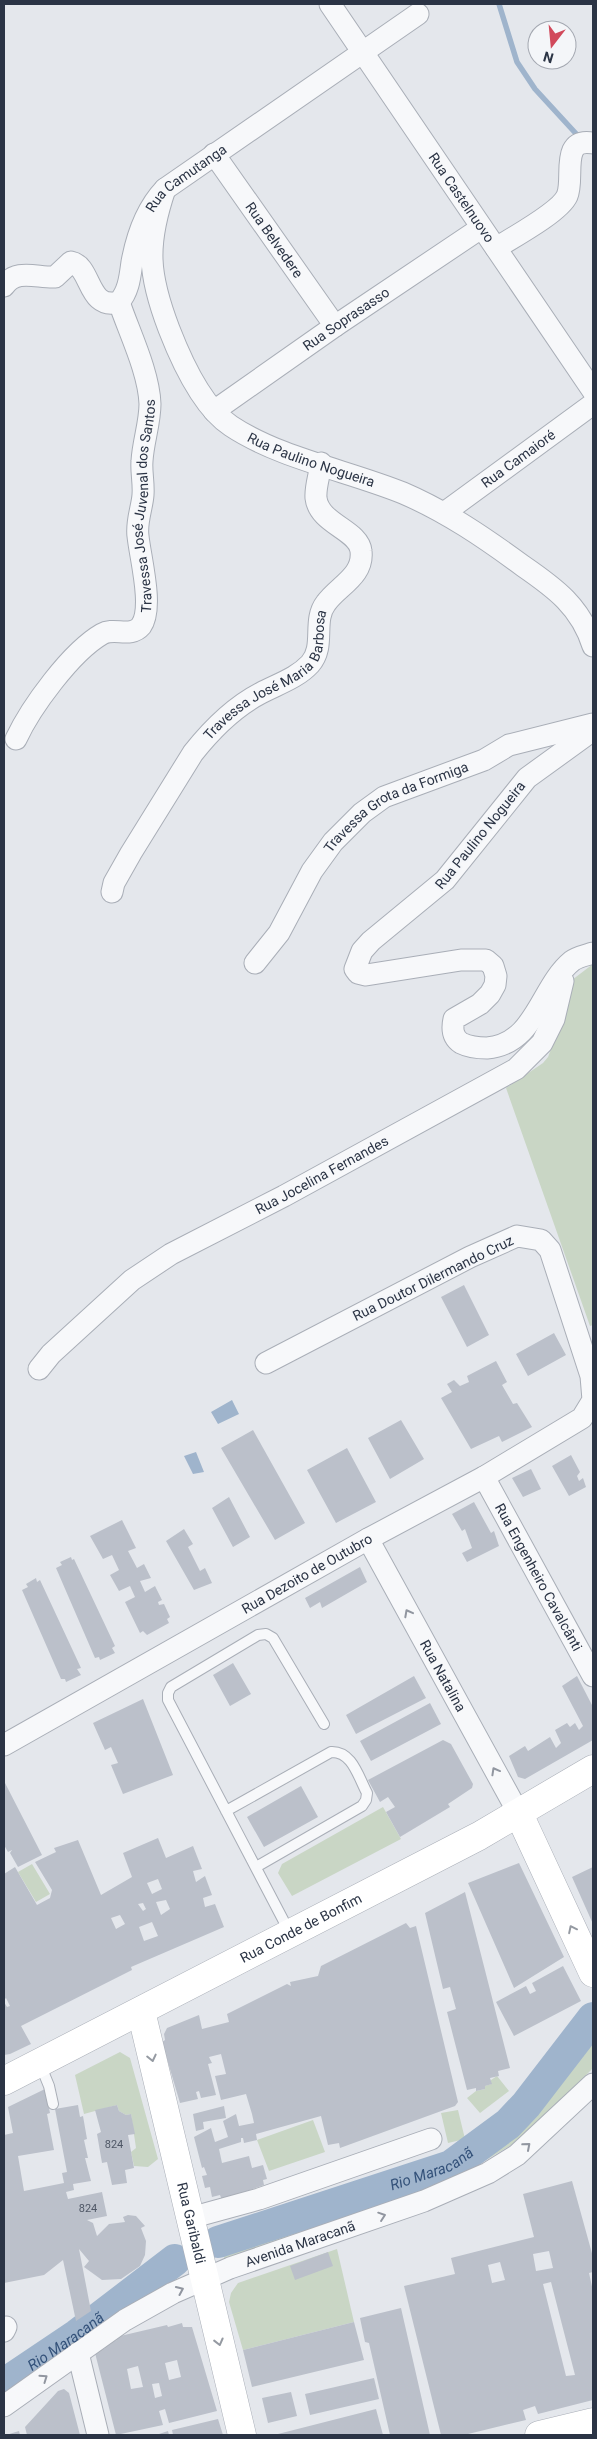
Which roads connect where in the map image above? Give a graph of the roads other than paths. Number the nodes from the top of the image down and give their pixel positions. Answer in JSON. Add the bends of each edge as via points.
{"nodes":[{"id":1,"x":330,"y":4,"type":"edge"},
{"id":2,"x":418,"y":14,"type":"dead end"},
{"id":3,"x":362,"y":51,"type":"junction"},
{"id":4,"x":587,"y":143,"type":"edge"},
{"id":5,"x":214,"y":154,"type":"junction"},
{"id":6,"x":165,"y":189,"type":"junction"},
{"id":7,"x":481,"y":228,"type":"junction"},
{"id":8,"x":496,"y":248,"type":"junction"},
{"id":9,"x":8,"y":282,"type":"edge"},
{"id":10,"x":119,"y":302,"type":"junction"},
{"id":11,"x":335,"y":326,"type":"junction"},
{"id":12,"x":593,"y":391,"type":"edge"},
{"id":13,"x":593,"y":404,"type":"edge"},
{"id":14,"x":214,"y":411,"type":"junction"},
{"id":15,"x":320,"y":464,"type":"junction"},
{"id":16,"x":444,"y":512,"type":"junction"},
{"id":17,"x":593,"y":646,"type":"edge"},
{"id":18,"x":593,"y":726,"type":"edge"},
{"id":19,"x":16,"y":739,"type":"dead end"},
{"id":20,"x":112,"y":892,"type":"dead end"},
{"id":21,"x":593,"y":953,"type":"edge"},
{"id":22,"x":572,"y":960,"type":"junction"},
{"id":23,"x":255,"y":963,"type":"dead end"},
{"id":24,"x":266,"y":1363,"type":"dead end"},
{"id":25,"x":39,"y":1369,"type":"dead end"},
{"id":26,"x":592,"y":1389,"type":"edge"},
{"id":27,"x":484,"y":1477,"type":"junction"},
{"id":28,"x":368,"y":1538,"type":"junction"},
{"id":29,"x":593,"y":1676,"type":"edge"},
{"id":30,"x":324,"y":1724,"type":"dead end"},
{"id":31,"x":4,"y":1745,"type":"edge"},
{"id":32,"x":593,"y":1769,"type":"edge"},
{"id":33,"x":226,"y":1811,"type":"junction"},
{"id":34,"x":519,"y":1814,"type":"junction"},
{"id":35,"x":256,"y":1867,"type":"junction"},
{"id":36,"x":290,"y":1934,"type":"junction"},
{"id":37,"x":593,"y":1973,"type":"edge"},
{"id":38,"x":141,"y":2011,"type":"junction"},
{"id":39,"x":40,"y":2063,"type":"junction"},
{"id":40,"x":4,"y":2081,"type":"edge"},
{"id":41,"x":593,"y":2084,"type":"edge"},
{"id":42,"x":53,"y":2104,"type":"dead end"},
{"id":43,"x":431,"y":2139,"type":"dead end"},
{"id":44,"x":198,"y":2248,"type":"junction"},
{"id":45,"x":78,"y":2354,"type":"junction"},
{"id":46,"x":4,"y":2406,"type":"edge"},
{"id":47,"x":593,"y":2422,"type":"edge"},
{"id":48,"x":98,"y":2435,"type":"edge"},
{"id":49,"x":242,"y":2435,"type":"edge"},
{"id":50,"x":539,"y":2435,"type":"edge"}],
"edges":[{"from":1,"to":3,"type":"street","name":"Rua Castelnuovo"},
{"from":2,"to":3,"type":"street","name":"Rua Camutanga"},
{"from":3,"to":5,"type":"street","name":"Rua Camutanga"},
{"from":3,"to":7,"type":"street","name":"Rua Castelnuovo"},
{"from":4,"to":8,"type":"street","via":[[575,147],[569,161],[570,181],[564,202]]},
{"from":5,"to":6,"type":"street","name":"Rua Camutanga"},
{"from":5,"to":11,"type":"street","name":"Rua Belvedere"},
{"from":6,"to":10,"type":"street","name":"Rua Camutanga","via":[[153,201],[145,218],[127,289]]},
{"from":6,"to":14,"type":"street","name":"Rua Paulino Nogueira","via":[[152,232],[152,274],[157,298],[181,361]]},
{"from":7,"to":8,"type":"street","name":"Rua Castelnuovo"},
{"from":7,"to":11,"type":"street","name":"Rua Soprasasso"},
{"from":8,"to":12,"type":"street","name":"Rua Castelnuovo"},
{"from":9,"to":10,"type":"street","via":[[22,275],[55,277],[71,262],[77,263],[101,300],[113,304]]},
{"from":10,"to":19,"type":"street","name":"Travessa José Juvenal dos Santos","via":[[147,384],[150,404],[142,461],[143,494],[138,533],[146,614],[138,629],[105,632],[76,654],[34,708]]},
{"from":11,"to":14,"type":"street","name":"Rua Soprasasso"},
{"from":13,"to":16,"type":"street","name":"Rua Camaioré"},
{"from":14,"to":15,"type":"street","name":"Rua Paulino Nogueira","via":[[230,426],[257,440]]},
{"from":15,"to":16,"type":"street","name":"Rua Paulino Nogueira","via":[[403,493]]},
{"from":15,"to":20,"type":"street","name":"Travessa José Maria Barbosa","via":[[316,498],[325,516],[352,537],[360,545],[362,553],[355,574],[328,600],[321,612],[316,656],[300,673],[260,693],[227,716],[192,753],[131,853]]},
{"from":16,"to":17,"type":"street","name":"Rua Paulino Nogueira","via":[[543,580],[575,608],[588,627]]},
{"from":18,"to":22,"type":"street","name":"Rua Paulino Nogueira","via":[[585,736],[527,778],[445,880],[371,941],[359,956],[355,969],[366,974],[461,960],[486,960],[494,966],[493,990],[480,1004],[454,1019],[452,1029],[461,1043],[479,1048],[506,1043],[520,1034]]},
{"from":18,"to":23,"type":"street","name":"Travessa Grota da Formiga","via":[[509,745],[484,760],[384,797],[362,813],[333,842],[312,871],[279,933]]},
{"from":21,"to":22,"type":"street"},
{"from":22,"to":25,"type":"street","name":"Rua Jocelina Fernandes","via":[[550,1027],[542,1043],[522,1064],[419,1123],[171,1254],[132,1280],[51,1354]]},
{"from":24,"to":26,"type":"street","name":"Rua Doutor Dilermando Cruz","via":[[517,1236],[541,1240],[550,1250]]},
{"from":26,"to":27,"type":"street","name":"Rua Dezoito de Outubro","via":[[592,1400],[582,1418]]},
{"from":27,"to":28,"type":"street","name":"Rua Dezoito de Outubro"},
{"from":27,"to":29,"type":"street","name":"Rua Engenheiro Cavalcânti"},
{"from":28,"to":31,"type":"street","name":"Rua Dezoito de Outubro"},
{"from":34,"to":28,"type":"street","name":"Rua Natalina","one_way":true},
{"from":30,"to":33,"type":"lane","via":[[273,1638],[266,1634],[258,1635],[171,1687],[168,1700]]},
{"from":32,"to":34,"type":"main road","name":"Rua Conde de Bonfim"},
{"from":33,"to":35,"type":"lane"},
{"from":33,"to":35,"type":"lane","via":[[331,1752],[346,1755],[367,1793],[362,1806]]},
{"from":34,"to":36,"type":"main road","name":"Rua Conde de Bonfim"},
{"from":37,"to":34,"type":"main road","one_way":true},
{"from":35,"to":36,"type":"lane"},
{"from":36,"to":38,"type":"main road","name":"Rua Conde de Bonfim"},
{"from":38,"to":39,"type":"main road","name":"Rua Conde de Bonfim"},
{"from":38,"to":44,"type":"main road","name":"Rua Garibaldi","one_way":true},
{"from":39,"to":40,"type":"main road","name":"Rua Conde de Bonfim"},
{"from":39,"to":42,"type":"lane"},
{"from":44,"to":41,"type":"street","name":"Avenida Maracanã","one_way":true,"via":[[424,2201],[466,2184],[517,2155]]},
{"from":43,"to":44,"type":"street","name":"Avenida Maracanã","via":[[259,2198]]},
{"from":45,"to":44,"type":"street","name":"Avenida Maracanã","one_way":true,"via":[[148,2305]]},
{"from":44,"to":49,"type":"main road","name":"Rua Garibaldi","one_way":true},
{"from":46,"to":45,"type":"street","name":"Avenida Maracanã","one_way":true},
{"from":45,"to":48,"type":"street"},
{"from":47,"to":50,"type":"main road"}]}
